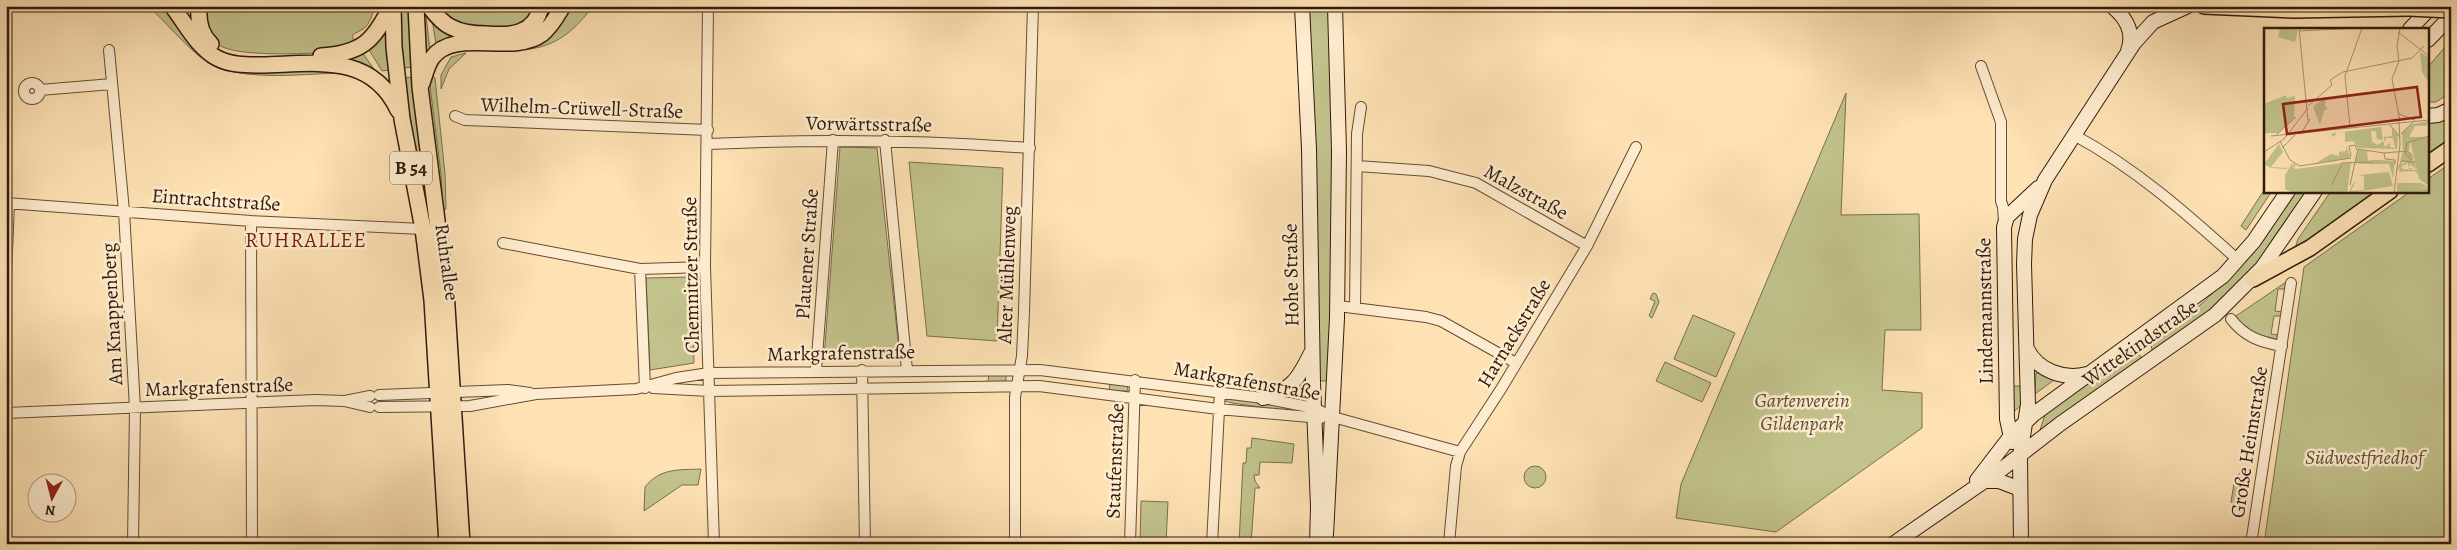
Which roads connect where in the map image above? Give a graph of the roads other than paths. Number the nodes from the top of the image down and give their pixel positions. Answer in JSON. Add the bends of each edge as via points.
{"nodes":[{"id":1,"x":172,"y":6,"type":"edge"},
{"id":2,"x":199,"y":6,"type":"edge"},
{"id":3,"x":392,"y":6,"type":"edge"},
{"id":4,"x":416,"y":6,"type":"edge"},
{"id":5,"x":429,"y":6,"type":"edge"},
{"id":6,"x":541,"y":6,"type":"edge"},
{"id":7,"x":563,"y":6,"type":"edge"},
{"id":8,"x":708,"y":6,"type":"edge"},
{"id":9,"x":1033,"y":6,"type":"edge"},
{"id":10,"x":1302,"y":6,"type":"edge"},
{"id":11,"x":1335,"y":6,"type":"edge"},
{"id":12,"x":2112,"y":6,"type":"edge"},
{"id":13,"x":2188,"y":6,"type":"edge"},
{"id":14,"x":2204,"y":6,"type":"edge"},
{"id":15,"x":2432,"y":6,"type":"edge"},
{"id":16,"x":2451,"y":10,"type":"edge"},
{"id":17,"x":2451,"y":16,"type":"edge"},
{"id":18,"x":2411,"y":28,"type":"edge"},
{"id":19,"x":2430,"y":38,"type":"edge"},
{"id":20,"x":109,"y":50,"type":"dead end"},
{"id":21,"x":2128,"y":51,"type":"junction"},
{"id":22,"x":1980,"y":66,"type":"dead end"},
{"id":23,"x":112,"y":84,"type":"junction"},
{"id":24,"x":420,"y":87,"type":"junction"},
{"id":25,"x":40,"y":90,"type":"dead end"},
{"id":26,"x":1361,"y":107,"type":"dead end"},
{"id":27,"x":2451,"y":109,"type":"edge"},
{"id":28,"x":455,"y":116,"type":"dead end"},
{"id":29,"x":2430,"y":116,"type":"edge"},
{"id":30,"x":402,"y":118,"type":"junction"},
{"id":31,"x":708,"y":130,"type":"junction"},
{"id":32,"x":2074,"y":134,"type":"junction"},
{"id":33,"x":833,"y":140,"type":"junction"},
{"id":34,"x":885,"y":140,"type":"junction"},
{"id":35,"x":708,"y":144,"type":"junction"},
{"id":36,"x":1636,"y":147,"type":"dead end"},
{"id":37,"x":1030,"y":148,"type":"junction"},
{"id":38,"x":2451,"y":148,"type":"edge"},
{"id":39,"x":2430,"y":163,"type":"edge"},
{"id":40,"x":1357,"y":166,"type":"junction"},
{"id":41,"x":2045,"y":180,"type":"junction"},
{"id":42,"x":2287,"y":192,"type":"edge"},
{"id":43,"x":2314,"y":192,"type":"edge"},
{"id":44,"x":2389,"y":192,"type":"edge"},
{"id":45,"x":8,"y":203,"type":"edge"},
{"id":46,"x":124,"y":211,"type":"junction"},
{"id":47,"x":251,"y":221,"type":"junction"},
{"id":48,"x":2005,"y":222,"type":"junction"},
{"id":49,"x":2027,"y":227,"type":"junction"},
{"id":50,"x":423,"y":230,"type":"junction"},
{"id":51,"x":441,"y":242,"type":"junction"},
{"id":52,"x":503,"y":243,"type":"dead end"},
{"id":53,"x":1587,"y":246,"type":"junction"},
{"id":54,"x":2238,"y":260,"type":"junction"},
{"id":55,"x":706,"y":267,"type":"junction"},
{"id":56,"x":640,"y":268,"type":"junction"},
{"id":57,"x":6,"y":276,"type":"edge"},
{"id":58,"x":2253,"y":279,"type":"junction"},
{"id":59,"x":2291,"y":283,"type":"dead end"},
{"id":60,"x":1338,"y":306,"type":"junction"},
{"id":61,"x":1355,"y":308,"type":"junction"},
{"id":62,"x":2230,"y":319,"type":"dead end"},
{"id":63,"x":2142,"y":336,"type":"junction"},
{"id":64,"x":2282,"y":346,"type":"junction"},
{"id":65,"x":2026,"y":348,"type":"junction"},
{"id":66,"x":1312,"y":350,"type":"junction"},
{"id":67,"x":2153,"y":359,"type":"junction"},
{"id":68,"x":1516,"y":363,"type":"junction"},
{"id":69,"x":1019,"y":368,"type":"junction"},
{"id":70,"x":862,"y":370,"type":"junction"},
{"id":71,"x":908,"y":370,"type":"junction"},
{"id":72,"x":816,"y":371,"type":"junction"},
{"id":73,"x":710,"y":373,"type":"junction"},
{"id":74,"x":2088,"y":374,"type":"junction"},
{"id":75,"x":1135,"y":380,"type":"junction"},
{"id":76,"x":1016,"y":385,"type":"junction"},
{"id":77,"x":644,"y":388,"type":"junction"},
{"id":78,"x":862,"y":388,"type":"junction"},
{"id":79,"x":709,"y":391,"type":"junction"},
{"id":80,"x":1220,"y":391,"type":"junction"},
{"id":81,"x":536,"y":394,"type":"junction"},
{"id":82,"x":1135,"y":398,"type":"junction"},
{"id":83,"x":1263,"y":398,"type":"junction"},
{"id":84,"x":438,"y":399,"type":"junction"},
{"id":85,"x":454,"y":399,"type":"junction"},
{"id":86,"x":344,"y":401,"type":"junction"},
{"id":87,"x":251,"y":402,"type":"junction"},
{"id":88,"x":135,"y":408,"type":"junction"},
{"id":89,"x":1218,"y":409,"type":"junction"},
{"id":90,"x":6,"y":413,"type":"edge"},
{"id":91,"x":1315,"y":413,"type":"junction"},
{"id":92,"x":1333,"y":418,"type":"junction"},
{"id":93,"x":2027,"y":421,"type":"junction"},
{"id":94,"x":2010,"y":437,"type":"junction"},
{"id":95,"x":1460,"y":452,"type":"junction"},
{"id":96,"x":2020,"y":456,"type":"junction"},
{"id":97,"x":1985,"y":481,"type":"junction"},
{"id":98,"x":2020,"y":489,"type":"junction"},
{"id":99,"x":1959,"y":498,"type":"junction"},
{"id":100,"x":453,"y":524,"type":"junction"},
{"id":101,"x":133,"y":544,"type":"edge"},
{"id":102,"x":252,"y":544,"type":"edge"},
{"id":103,"x":447,"y":544,"type":"edge"},
{"id":104,"x":462,"y":544,"type":"edge"},
{"id":105,"x":714,"y":544,"type":"edge"},
{"id":106,"x":865,"y":544,"type":"edge"},
{"id":107,"x":1014,"y":544,"type":"edge"},
{"id":108,"x":1130,"y":544,"type":"edge"},
{"id":109,"x":1212,"y":544,"type":"edge"},
{"id":110,"x":1316,"y":544,"type":"edge"},
{"id":111,"x":1326,"y":544,"type":"edge"},
{"id":112,"x":1449,"y":544,"type":"edge"},
{"id":113,"x":1894,"y":544,"type":"edge"},
{"id":114,"x":2021,"y":544,"type":"edge"},
{"id":115,"x":2251,"y":544,"type":"edge"}],
"edges":[{"from":1,"to":30,"type":"main road","via":[[198,42],[218,58],[240,64],[333,64],[355,68],[372,76],[387,90]]},
{"from":2,"to":3,"type":"main road","via":[[199,22],[208,41],[225,53],[254,57],[351,52],[370,41]]},
{"from":3,"to":30,"type":"main road","name":"Ruhrallee","number":"B 54"},
{"from":4,"to":24,"type":"main road","name":"Ruhrallee","number":"B 54"},
{"from":5,"to":6,"type":"main road","via":[[445,23],[460,31],[504,36],[529,28]]},
{"from":7,"to":24,"type":"main road","via":[[543,34],[530,41],[464,43],[444,48],[432,58]]},
{"from":8,"to":31,"type":"street","name":"Chemnitzer Straße"},
{"from":9,"to":37,"type":"street","name":"Alter Mühlenweg"},
{"from":10,"to":66,"type":"main road","name":"Hohe Straße","via":[[1309,149]]},
{"from":11,"to":60,"type":"main road","via":[[1339,151]]},
{"from":12,"to":21,"type":"main road","via":[[2130,30]]},
{"from":13,"to":21,"type":"main road","name":"Lindemannstraße","via":[[2153,22]]},
{"from":14,"to":16,"type":"main road","bridge":true,"via":[[2294,10]]},
{"from":15,"to":18,"type":"main road"},
{"from":17,"to":19,"type":"main road"},
{"from":20,"to":23,"type":"street","name":"Am Knappenberg"},
{"from":21,"to":32,"type":"main road","name":"Lindemannstraße"},
{"from":22,"to":48,"type":"street","via":[[2001,122],[2001,201]]},
{"from":23,"to":25,"type":"street"},
{"from":23,"to":46,"type":"street","name":"Am Knappenberg"},
{"from":24,"to":51,"type":"main road","name":"Ruhrallee","number":"B 54"},
{"from":26,"to":40,"type":"street","via":[[1357,122]]},
{"from":27,"to":29,"type":"main road"},
{"from":28,"to":31,"type":"street","name":"Wilhelm-Crüwell-Straße","via":[[465,120]]},
{"from":30,"to":50,"type":"main road","name":"Ruhrallee","number":"B 54"},
{"from":31,"to":35,"type":"street","name":"Chemnitzer Straße"},
{"from":32,"to":41,"type":"main road","name":"Lindemannstraße"},
{"from":32,"to":54,"type":"street","via":[[2165,195]]},
{"from":33,"to":34,"type":"street","name":"Vorwärtsstraße"},
{"from":33,"to":35,"type":"street","name":"Vorwärtsstraße"},
{"from":33,"to":72,"type":"street","name":"Plauener Straße"},
{"from":34,"to":37,"type":"street","name":"Vorwärtsstraße"},
{"from":34,"to":71,"type":"street"},
{"from":35,"to":55,"type":"street","name":"Chemnitzer Straße"},
{"from":36,"to":53,"type":"street","name":"Harnackstraße"},
{"from":37,"to":69,"type":"street","name":"Alter Mühlenweg","via":[[1024,321]]},
{"from":38,"to":39,"type":"main road"},
{"from":40,"to":53,"type":"street","name":"Malzstraße","via":[[1429,171],[1476,182]]},
{"from":40,"to":61,"type":"street"},
{"from":41,"to":48,"type":"main road","name":"Lindemannstraße"},
{"from":41,"to":49,"type":"main road","name":"Lindemannstraße"},
{"from":42,"to":54,"type":"main road","name":"Wittekindstraße"},
{"from":43,"to":58,"type":"main road","name":"Wittekindstraße"},
{"from":44,"to":58,"type":"main road","via":[[2310,248]]},
{"from":45,"to":46,"type":"street","name":"Eintrachtstraße"},
{"from":45,"to":57,"type":"street"},
{"from":46,"to":47,"type":"street","name":"Eintrachtstraße"},
{"from":46,"to":88,"type":"street","name":"Am Knappenberg"},
{"from":47,"to":50,"type":"street","name":"Eintrachtstraße"},
{"from":47,"to":87,"type":"street"},
{"from":48,"to":49,"type":"main road","via":[[2015,213],[2021,213],[2026,217]]},
{"from":48,"to":94,"type":"main road","name":"Lindemannstraße"},
{"from":49,"to":65,"type":"main road","name":"Lindemannstraße","via":[[2024,264]]},
{"from":50,"to":51,"type":"main road","via":[[432,232]]},
{"from":50,"to":84,"type":"main road","name":"Ruhrallee","number":"B 54","via":[[432,300]]},
{"from":51,"to":85,"type":"main road","name":"Ruhrallee","number":"B 54"},
{"from":52,"to":56,"type":"street"},
{"from":53,"to":68,"type":"street","name":"Harnackstraße"},
{"from":54,"to":63,"type":"main road","name":"Wittekindstraße","via":[[2205,291]]},
{"from":55,"to":56,"type":"street"},
{"from":55,"to":73,"type":"street","name":"Chemnitzer Straße"},
{"from":56,"to":77,"type":"street"},
{"from":58,"to":67,"type":"main road","name":"Wittekindstraße","via":[[2215,315]]},
{"from":59,"to":64,"type":"street","name":"Große Heimstraße"},
{"from":60,"to":61,"type":"street"},
{"from":60,"to":92,"type":"main road"},
{"from":61,"to":68,"type":"street","via":[[1441,321]]},
{"from":62,"to":64,"type":"street","name":"Große Heimstraße","via":[[2252,338]]},
{"from":63,"to":67,"type":"main road","via":[[2145,352]]},
{"from":63,"to":74,"type":"main road","name":"Wittekindstraße"},
{"from":64,"to":115,"type":"street","name":"Große Heimstraße"},
{"from":65,"to":74,"type":"main road","via":[[2035,362],[2056,374],[2077,377]]},
{"from":65,"to":93,"type":"main road","name":"Lindemannstraße"},
{"from":66,"to":83,"type":"main road","via":[[1294,383],[1282,392]]},
{"from":66,"to":91,"type":"main road","name":"Hohe Straße"},
{"from":67,"to":96,"type":"main road","name":"Wittekindstraße"},
{"from":68,"to":95,"type":"street","name":"Harnackstraße"},
{"from":69,"to":71,"type":"street","name":"Markgrafenstraße"},
{"from":69,"to":75,"type":"street","name":"Markgrafenstraße"},
{"from":69,"to":76,"type":"street","name":"Alter Mühlenweg"},
{"from":70,"to":71,"type":"street","name":"Markgrafenstraße"},
{"from":70,"to":72,"type":"street","name":"Markgrafenstraße"},
{"from":70,"to":78,"type":"street"},
{"from":72,"to":73,"type":"street","name":"Markgrafenstraße"},
{"from":73,"to":77,"type":"street","name":"Markgrafenstraße","via":[[676,378]]},
{"from":73,"to":79,"type":"street","name":"Chemnitzer Straße"},
{"from":74,"to":93,"type":"main road","name":"Wittekindstraße"},
{"from":75,"to":80,"type":"street","name":"Markgrafenstraße"},
{"from":75,"to":82,"type":"street","name":"Staufenstraße"},
{"from":76,"to":78,"type":"street","name":"Markgrafenstraße"},
{"from":76,"to":82,"type":"street","name":"Markgrafenstraße"},
{"from":76,"to":107,"type":"street","name":"Alter Mühlenweg"},
{"from":77,"to":79,"type":"street","name":"Markgrafenstraße"},
{"from":77,"to":81,"type":"street","name":"Markgrafenstraße"},
{"from":78,"to":79,"type":"street","name":"Markgrafenstraße"},
{"from":78,"to":106,"type":"street"},
{"from":79,"to":105,"type":"street","name":"Chemnitzer Straße"},
{"from":80,"to":83,"type":"street","name":"Markgrafenstraße"},
{"from":80,"to":89,"type":"street"},
{"from":81,"to":85,"type":"street","name":"Markgrafenstraße","via":[[509,401]]},
{"from":81,"to":85,"type":"street","name":"Markgrafenstraße","via":[[508,390]]},
{"from":82,"to":89,"type":"street","name":"Markgrafenstraße"},
{"from":82,"to":108,"type":"street","name":"Staufenstraße"},
{"from":83,"to":91,"type":"street","name":"Markgrafenstraße"},
{"from":84,"to":85,"type":"street","name":"Markgrafenstraße"},
{"from":84,"to":85,"type":"street","name":"Markgrafenstraße"},
{"from":84,"to":86,"type":"street","name":"Markgrafenstraße","via":[[374,395]]},
{"from":84,"to":86,"type":"street","name":"Markgrafenstraße","via":[[374,407]]},
{"from":84,"to":100,"type":"main road","name":"Ruhrallee","number":"B 54"},
{"from":85,"to":100,"type":"main road","name":"Ruhrallee","number":"B 54"},
{"from":86,"to":87,"type":"street","name":"Markgrafenstraße"},
{"from":87,"to":88,"type":"street","name":"Markgrafenstraße"},
{"from":87,"to":102,"type":"street"},
{"from":88,"to":90,"type":"street","name":"Markgrafenstraße"},
{"from":88,"to":101,"type":"street","name":"Am Knappenberg"},
{"from":89,"to":91,"type":"street","name":"Markgrafenstraße"},
{"from":89,"to":109,"type":"street"},
{"from":91,"to":92,"type":"street","name":"Markgrafenstraße"},
{"from":91,"to":110,"type":"main road","name":"Hohe Straße"},
{"from":92,"to":95,"type":"street","name":"Markgrafenstraße"},
{"from":92,"to":111,"type":"main road"},
{"from":93,"to":94,"type":"main road","name":"Wittekindstraße"},
{"from":93,"to":96,"type":"main road","name":"Lindemannstraße"},
{"from":94,"to":96,"type":"main road","name":"Lindemannstraße"},
{"from":94,"to":99,"type":"main road","name":"Wittekindstraße","via":[[1992,464]]},
{"from":95,"to":112,"type":"street","name":"Harnackstraße"},
{"from":96,"to":97,"type":"main road","name":"Wittekindstraße"},
{"from":96,"to":98,"type":"main road","name":"Lindemannstraße"},
{"from":97,"to":98,"type":"main road","via":[[2000,481]]},
{"from":97,"to":99,"type":"main road","name":"Wittekindstraße"},
{"from":98,"to":114,"type":"main road","name":"Lindemannstraße"},
{"from":99,"to":113,"type":"main road","name":"Wittekindstraße"},
{"from":100,"to":103,"type":"main road","name":"Ruhrallee","number":"B 54"},
{"from":100,"to":104,"type":"main road","name":"Ruhrallee","number":"B 54"}]}
